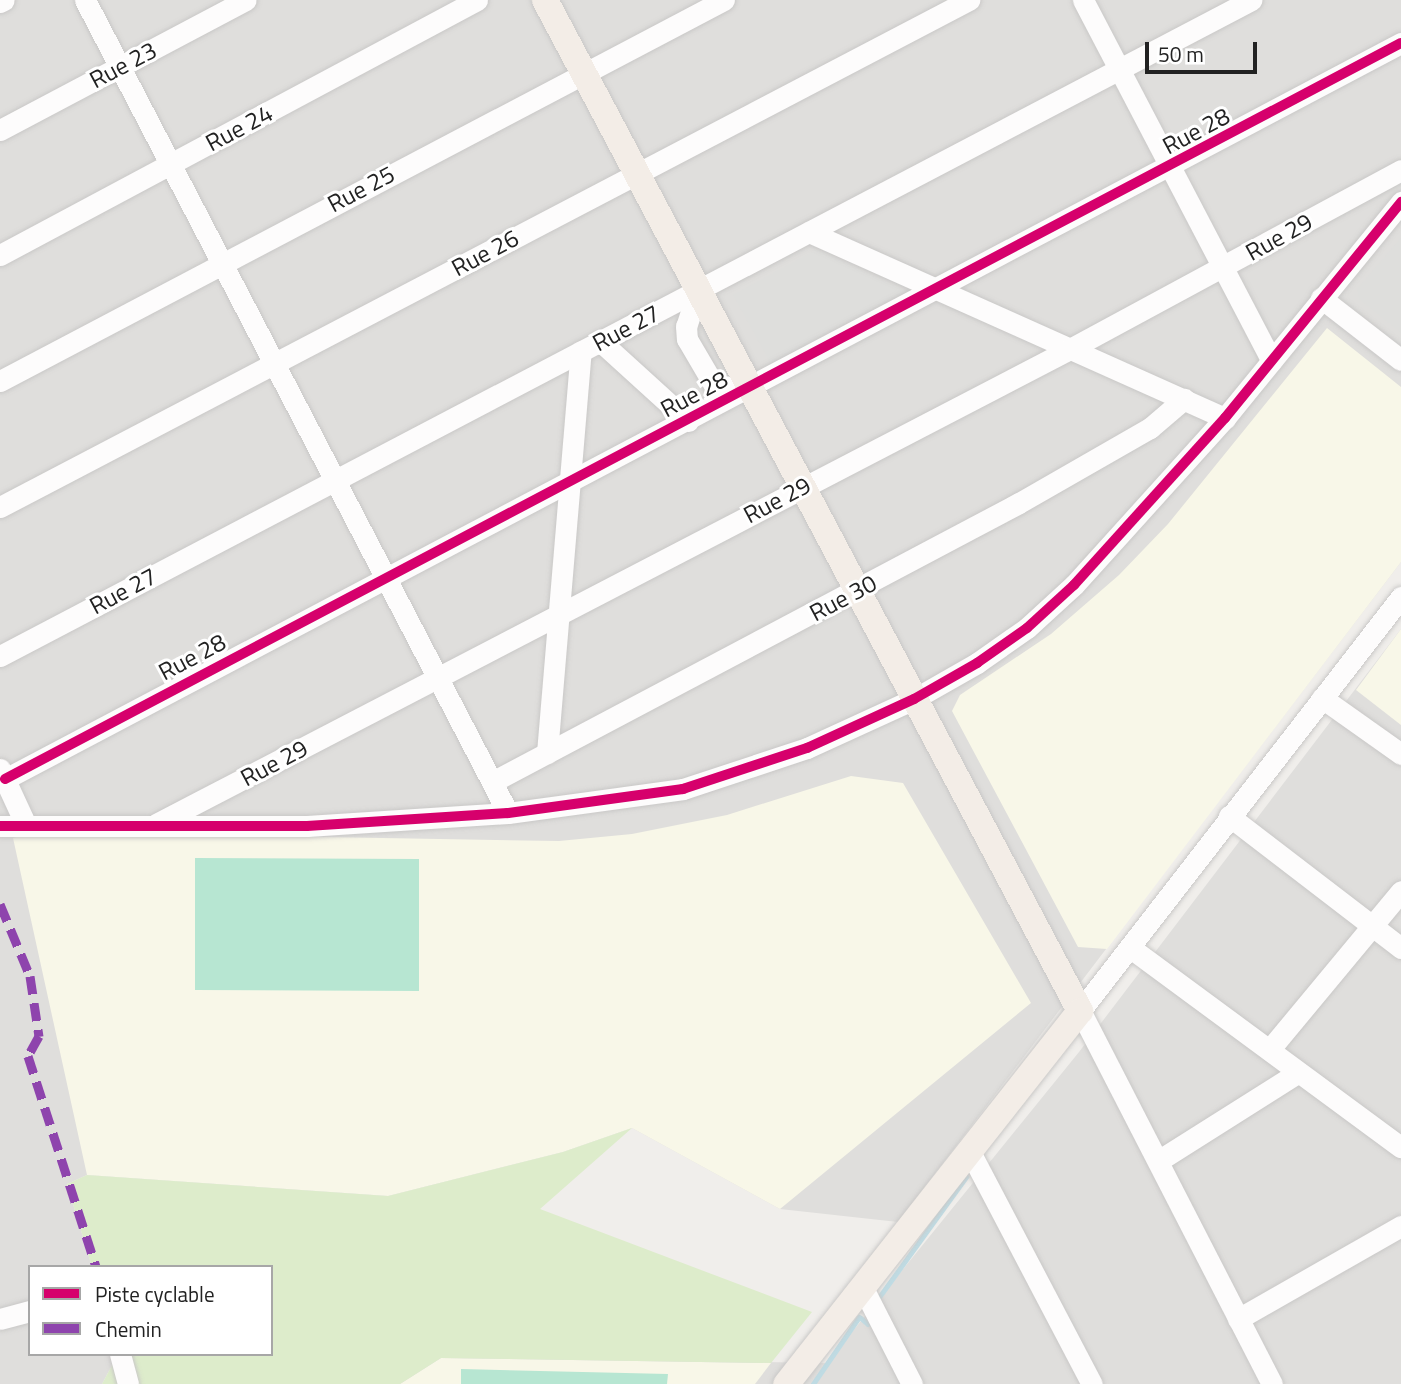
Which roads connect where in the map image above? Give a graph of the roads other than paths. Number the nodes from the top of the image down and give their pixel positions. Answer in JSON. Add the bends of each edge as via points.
{"nodes":[{"id":1,"x":85,"y":0,"type":"edge"},
{"id":2,"x":246,"y":0,"type":"edge"},
{"id":3,"x":477,"y":0,"type":"edge"},
{"id":4,"x":545,"y":0,"type":"edge"},
{"id":5,"x":724,"y":0,"type":"edge"},
{"id":6,"x":969,"y":0,"type":"edge"},
{"id":7,"x":1083,"y":0,"type":"edge"},
{"id":8,"x":1251,"y":0,"type":"edge"},
{"id":9,"x":1401,"y":43,"type":"edge"},
{"id":10,"x":120,"y":66,"type":"junction"},
{"id":11,"x":1119,"y":69,"type":"junction"},
{"id":12,"x":584,"y":73,"type":"junction"},
{"id":13,"x":0,"y":130,"type":"edge"},
{"id":14,"x":171,"y":164,"type":"junction"},
{"id":15,"x":1171,"y":169,"type":"junction"},
{"id":16,"x":1401,"y":170,"type":"edge"},
{"id":17,"x":637,"y":174,"type":"junction"},
{"id":18,"x":1401,"y":202,"type":"edge"},
{"id":19,"x":809,"y":232,"type":"junction"},
{"id":20,"x":0,"y":255,"type":"edge"},
{"id":21,"x":222,"y":262,"type":"junction"},
{"id":22,"x":1223,"y":268,"type":"junction"},
{"id":23,"x":935,"y":288,"type":"junction"},
{"id":24,"x":698,"y":290,"type":"junction"},
{"id":25,"x":1321,"y":298,"type":"junction"},
{"id":26,"x":591,"y":346,"type":"junction"},
{"id":27,"x":1070,"y":349,"type":"junction"},
{"id":28,"x":1401,"y":360,"type":"edge"},
{"id":29,"x":1272,"y":361,"type":"junction"},
{"id":30,"x":274,"y":363,"type":"junction"},
{"id":31,"x":0,"y":381,"type":"edge"},
{"id":32,"x":751,"y":389,"type":"junction"},
{"id":33,"x":1184,"y":399,"type":"junction"},
{"id":34,"x":1225,"y":418,"type":"junction"},
{"id":35,"x":688,"y":421,"type":"junction"},
{"id":36,"x":335,"y":480,"type":"junction"},
{"id":37,"x":570,"y":483,"type":"junction"},
{"id":38,"x":803,"y":487,"type":"junction"},
{"id":39,"x":0,"y":507,"type":"edge"},
{"id":40,"x":387,"y":579,"type":"junction"},
{"id":41,"x":858,"y":591,"type":"junction"},
{"id":42,"x":1401,"y":597,"type":"edge"},
{"id":43,"x":559,"y":615,"type":"junction"},
{"id":44,"x":0,"y":656,"type":"edge"},
{"id":45,"x":438,"y":678,"type":"junction"},
{"id":46,"x":1322,"y":698,"type":"junction"},
{"id":47,"x":914,"y":699,"type":"junction"},
{"id":48,"x":547,"y":753,"type":"junction"},
{"id":49,"x":1401,"y":754,"type":"edge"},
{"id":50,"x":3,"y":774,"type":"edge"},
{"id":51,"x":492,"y":782,"type":"junction"},
{"id":52,"x":508,"y":813,"type":"junction"},
{"id":53,"x":1230,"y":816,"type":"junction"},
{"id":54,"x":25,"y":823,"type":"junction"},
{"id":55,"x":0,"y":826,"type":"edge"},
{"id":56,"x":151,"y":827,"type":"junction"},
{"id":57,"x":1401,"y":891,"type":"edge"},
{"id":58,"x":1372,"y":925,"type":"junction"},
{"id":59,"x":1401,"y":948,"type":"edge"},
{"id":60,"x":1132,"y":949,"type":"junction"},
{"id":61,"x":1080,"y":1011,"type":"junction"},
{"id":62,"x":1270,"y":1049,"type":"junction"},
{"id":63,"x":1297,"y":1073,"type":"junction"},
{"id":64,"x":1401,"y":1147,"type":"edge"},
{"id":65,"x":969,"y":1150,"type":"junction"},
{"id":66,"x":1158,"y":1161,"type":"junction"},
{"id":67,"x":1401,"y":1226,"type":"edge"},
{"id":68,"x":862,"y":1286,"type":"junction"},
{"id":69,"x":28,"y":1312,"type":"edge"},
{"id":70,"x":0,"y":1319,"type":"edge"},
{"id":71,"x":1238,"y":1319,"type":"junction"},
{"id":72,"x":121,"y":1356,"type":"edge"},
{"id":73,"x":128,"y":1384,"type":"edge"},
{"id":74,"x":786,"y":1384,"type":"edge"},
{"id":75,"x":912,"y":1384,"type":"edge"},
{"id":76,"x":1092,"y":1384,"type":"edge"},
{"id":77,"x":1272,"y":1384,"type":"edge"}],
"edges":[{"from":1,"to":10,"type":"street"},
{"from":2,"to":10,"type":"street","name":"Rue 23"},
{"from":3,"to":14,"type":"street","name":"Rue 24"},
{"from":4,"to":12,"type":"main road"},
{"from":5,"to":12,"type":"street","name":"Rue 25"},
{"from":6,"to":17,"type":"street","name":"Rue 26"},
{"from":7,"to":11,"type":"street"},
{"from":8,"to":11,"type":"street","name":"Rue 27"},
{"from":9,"to":15,"type":"street","name":"Rue 28"},
{"from":10,"to":13,"type":"street","name":"Rue 23"},
{"from":10,"to":14,"type":"street"},
{"from":11,"to":15,"type":"street"},
{"from":11,"to":19,"type":"street","name":"Rue 27"},
{"from":12,"to":17,"type":"main road"},
{"from":12,"to":21,"type":"street","name":"Rue 25"},
{"from":14,"to":20,"type":"street","name":"Rue 24"},
{"from":14,"to":21,"type":"street"},
{"from":15,"to":22,"type":"street"},
{"from":15,"to":23,"type":"street","name":"Rue 28"},
{"from":16,"to":22,"type":"street","name":"Rue 29"},
{"from":17,"to":24,"type":"main road"},
{"from":17,"to":30,"type":"street","name":"Rue 26"},
{"from":18,"to":25,"type":"street"},
{"from":19,"to":23,"type":"street"},
{"from":19,"to":24,"type":"street","name":"Rue 27"},
{"from":21,"to":30,"type":"street"},
{"from":21,"to":31,"type":"street","name":"Rue 25"},
{"from":22,"to":27,"type":"street","name":"Rue 29"},
{"from":22,"to":29,"type":"street"},
{"from":23,"to":27,"type":"street"},
{"from":23,"to":32,"type":"street","name":"Rue 28"},
{"from":24,"to":26,"type":"street","name":"Rue 27"},
{"from":24,"to":32,"type":"main road"},
{"from":25,"to":28,"type":"street"},
{"from":25,"to":29,"type":"street"},
{"from":26,"to":35,"type":"street"},
{"from":26,"to":36,"type":"street","name":"Rue 27"},
{"from":26,"to":37,"type":"street"},
{"from":27,"to":33,"type":"street"},
{"from":27,"to":38,"type":"street","name":"Rue 29"},
{"from":29,"to":34,"type":"street"},
{"from":30,"to":36,"type":"street"},
{"from":30,"to":39,"type":"street","name":"Rue 26"},
{"from":32,"to":35,"type":"street","name":"Rue 28"},
{"from":32,"to":38,"type":"main road"},
{"from":33,"to":34,"type":"street"},
{"from":33,"to":41,"type":"street","name":"Rue 30","via":[[1150,428]]},
{"from":34,"to":47,"type":"street","via":[[1126,531],[1055,602],[977,663]]},
{"from":35,"to":37,"type":"street","name":"Rue 28"},
{"from":36,"to":40,"type":"street"},
{"from":36,"to":44,"type":"street","name":"Rue 27"},
{"from":37,"to":40,"type":"street","name":"Rue 28"},
{"from":37,"to":43,"type":"street"},
{"from":38,"to":41,"type":"main road"},
{"from":38,"to":43,"type":"street","name":"Rue 29"},
{"from":40,"to":45,"type":"street"},
{"from":40,"to":50,"type":"street","name":"Rue 28"},
{"from":41,"to":47,"type":"main road"},
{"from":41,"to":48,"type":"street","name":"Rue 30"},
{"from":42,"to":46,"type":"street"},
{"from":43,"to":45,"type":"street","name":"Rue 29"},
{"from":43,"to":48,"type":"street"},
{"from":45,"to":51,"type":"street"},
{"from":45,"to":56,"type":"street","name":"Rue 29"},
{"from":46,"to":49,"type":"street"},
{"from":46,"to":53,"type":"street"},
{"from":47,"to":52,"type":"street","via":[[807,748],[683,789]]},
{"from":47,"to":61,"type":"main road"},
{"from":48,"to":51,"type":"street","name":"Rue 30"},
{"from":50,"to":54,"type":"street"},
{"from":51,"to":52,"type":"street"},
{"from":52,"to":56,"type":"street","via":[[307,826]]},
{"from":53,"to":58,"type":"street"},
{"from":53,"to":60,"type":"street"},
{"from":54,"to":55,"type":"street"},
{"from":54,"to":56,"type":"street"},
{"from":57,"to":58,"type":"street"},
{"from":58,"to":59,"type":"street"},
{"from":58,"to":62,"type":"street"},
{"from":60,"to":61,"type":"street"},
{"from":60,"to":62,"type":"street"},
{"from":61,"to":65,"type":"main road"},
{"from":61,"to":66,"type":"street"},
{"from":62,"to":63,"type":"street"},
{"from":63,"to":64,"type":"street"},
{"from":63,"to":66,"type":"street"},
{"from":65,"to":68,"type":"main road"},
{"from":65,"to":76,"type":"street"},
{"from":66,"to":71,"type":"street"},
{"from":67,"to":71,"type":"street"},
{"from":68,"to":74,"type":"main road"},
{"from":68,"to":75,"type":"street"},
{"from":69,"to":70,"type":"street"},
{"from":71,"to":77,"type":"street"},
{"from":72,"to":73,"type":"street"}]}
